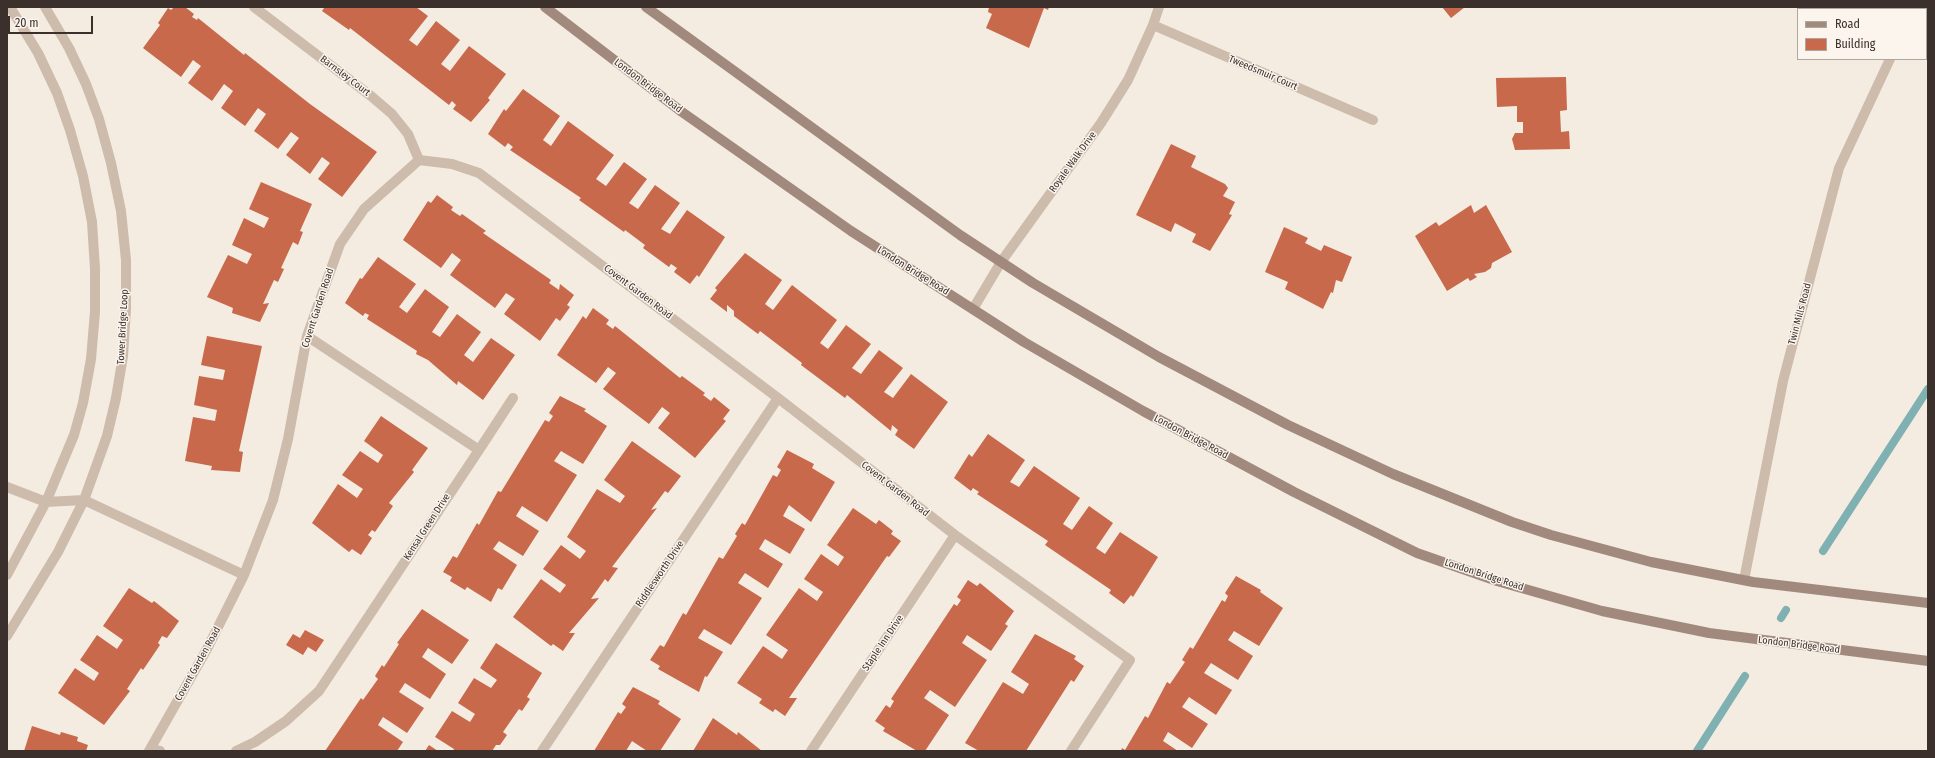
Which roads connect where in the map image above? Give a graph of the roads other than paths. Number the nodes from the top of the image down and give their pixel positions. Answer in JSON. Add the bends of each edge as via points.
{"nodes":[{"id":1,"x":10,"y":7,"type":"edge"},
{"id":2,"x":45,"y":7,"type":"edge"},
{"id":3,"x":254,"y":7,"type":"edge"},
{"id":4,"x":545,"y":7,"type":"edge"},
{"id":5,"x":646,"y":7,"type":"edge"},
{"id":6,"x":1159,"y":7,"type":"edge"},
{"id":7,"x":1154,"y":25,"type":"junction"},
{"id":8,"x":1890,"y":60,"type":"edge"},
{"id":9,"x":1373,"y":120,"type":"dead end"},
{"id":10,"x":419,"y":160,"type":"junction"},
{"id":11,"x":1001,"y":262,"type":"junction"},
{"id":12,"x":973,"y":309,"type":"junction"},
{"id":13,"x":307,"y":336,"type":"junction"},
{"id":14,"x":513,"y":398,"type":"dead end"},
{"id":15,"x":778,"y":398,"type":"junction"},
{"id":16,"x":478,"y":450,"type":"junction"},
{"id":17,"x":7,"y":487,"type":"edge"},
{"id":18,"x":84,"y":500,"type":"junction"},
{"id":19,"x":46,"y":502,"type":"junction"},
{"id":20,"x":955,"y":535,"type":"junction"},
{"id":21,"x":7,"y":575,"type":"edge"},
{"id":22,"x":244,"y":575,"type":"junction"},
{"id":23,"x":1744,"y":580,"type":"junction"},
{"id":24,"x":1928,"y":603,"type":"edge"},
{"id":25,"x":7,"y":636,"type":"edge"},
{"id":26,"x":1928,"y":661,"type":"edge"},
{"id":27,"x":153,"y":750,"type":"edge"},
{"id":28,"x":236,"y":751,"type":"edge"},
{"id":29,"x":542,"y":751,"type":"edge"},
{"id":30,"x":811,"y":751,"type":"edge"},
{"id":31,"x":1071,"y":751,"type":"edge"}],
"edges":[{"from":1,"to":19,"type":"street","via":[[38,53],[57,94],[83,176],[92,222],[95,312],[91,359],[74,436]]},
{"from":2,"to":18,"type":"street","name":"Tower Bridge Loop","via":[[69,48],[99,119],[121,211],[126,260],[123,356],[116,398],[107,436]]},
{"from":3,"to":10,"type":"street","name":"Barnsley Court","via":[[392,114],[408,134]]},
{"from":4,"to":12,"type":"main road","name":"London Bridge Road","via":[[682,112],[838,222]]},
{"from":5,"to":11,"type":"main road"},
{"from":6,"to":7,"type":"street","name":"Royale Walk Drive"},
{"from":7,"to":9,"type":"street","name":"Tweedsmuir Court"},
{"from":7,"to":11,"type":"street","name":"Royale Walk Drive","via":[[1128,80],[1101,123]]},
{"from":8,"to":23,"type":"street","name":"Twin Mills Road","via":[[1839,168],[1783,381]]},
{"from":10,"to":13,"type":"street","name":"Covent Garden Road","via":[[364,209],[340,244]]},
{"from":10,"to":15,"type":"street","name":"Covent Garden Road","via":[[452,164],[479,173]]},
{"from":11,"to":12,"type":"street","name":"Royale Walk Drive"},
{"from":11,"to":23,"type":"main road","via":[[1159,357],[1288,425],[1393,474],[1551,535],[1651,562]]},
{"from":12,"to":26,"type":"main road","name":"London Bridge Road","via":[[1024,342],[1143,411],[1294,492],[1417,553],[1497,581],[1595,609],[1709,633]]},
{"from":13,"to":16,"type":"street"},
{"from":13,"to":22,"type":"street","name":"Covent Garden Road","via":[[288,439],[273,500]]},
{"from":14,"to":16,"type":"street","name":"Kensal Green Drive"},
{"from":15,"to":20,"type":"street","name":"Covent Garden Road"},
{"from":15,"to":29,"type":"street","name":"Riddlesworth Drive"},
{"from":16,"to":28,"type":"street","name":"Kensal Green Drive","via":[[319,691],[286,721],[255,742]]},
{"from":17,"to":19,"type":"street"},
{"from":18,"to":19,"type":"street"},
{"from":18,"to":22,"type":"street"},
{"from":18,"to":25,"type":"street","name":"Tower Bridge Loop","via":[[58,552]]},
{"from":19,"to":21,"type":"street"},
{"from":20,"to":30,"type":"street","name":"Staple Inn Drive"},
{"from":20,"to":31,"type":"street","name":"Covent Garden Road","via":[[1130,660]]},
{"from":22,"to":27,"type":"street","name":"Covent Garden Road"},
{"from":23,"to":24,"type":"main road"}]}
